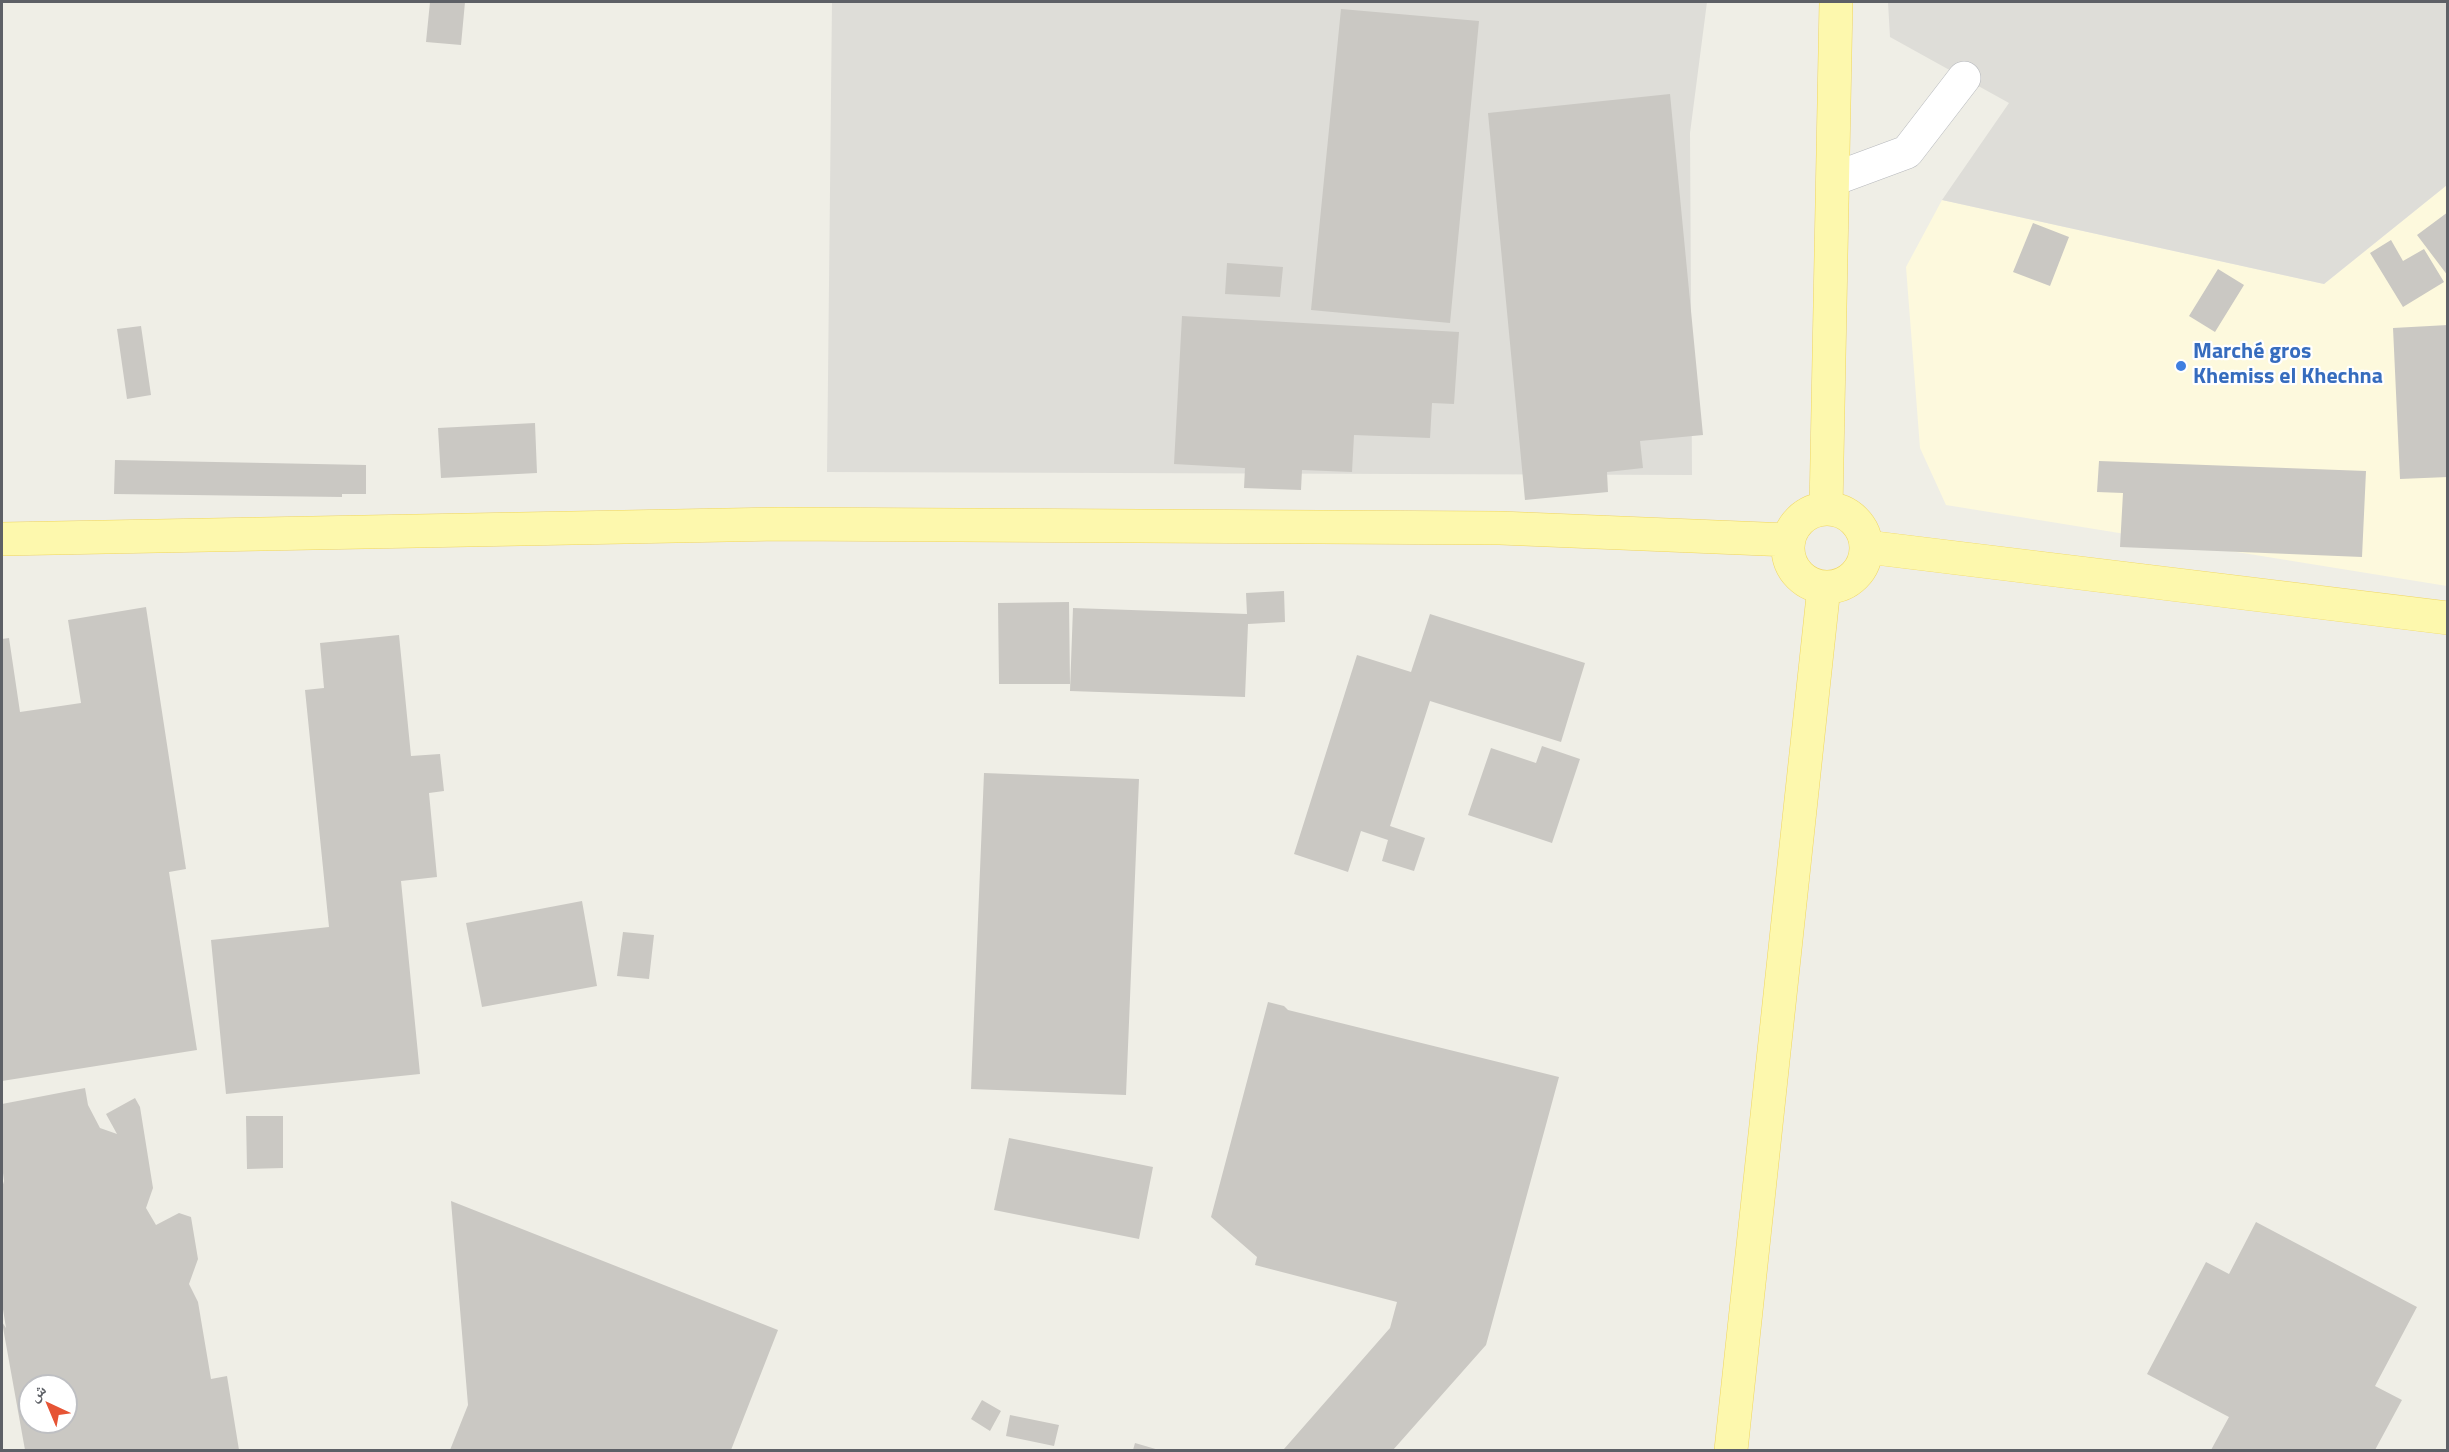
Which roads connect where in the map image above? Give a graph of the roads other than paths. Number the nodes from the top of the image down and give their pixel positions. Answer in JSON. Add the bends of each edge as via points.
{"nodes":[{"id":1,"x":1836,"y":2,"type":"edge"},
{"id":2,"x":1964,"y":78,"type":"dead end"},
{"id":3,"x":1834,"y":179,"type":"junction"},
{"id":4,"x":1826,"y":509,"type":"junction"},
{"id":5,"x":2,"y":539,"type":"edge"},
{"id":6,"x":1789,"y":540,"type":"junction"},
{"id":7,"x":1867,"y":547,"type":"junction"},
{"id":8,"x":1824,"y":587,"type":"junction"},
{"id":9,"x":2448,"y":618,"type":"edge"},
{"id":10,"x":1731,"y":1450,"type":"edge"}],
"edges":[{"from":1,"to":3,"type":"main road"},
{"from":2,"to":3,"type":"lane","via":[[1907,152]]},
{"from":3,"to":4,"type":"main road"},
{"from":4,"to":6,"type":"main road","via":[[1802,518]]},
{"from":4,"to":7,"type":"main road","via":[[1840,511],[1856,521]]},
{"from":5,"to":6,"type":"main road","via":[[791,524],[1500,528]]},
{"from":6,"to":8,"type":"main road","via":[[1791,565],[1799,576]]},
{"from":7,"to":8,"type":"main road","via":[[1857,574],[1846,582]]},
{"from":7,"to":9,"type":"main road"},
{"from":8,"to":10,"type":"main road"}]}
